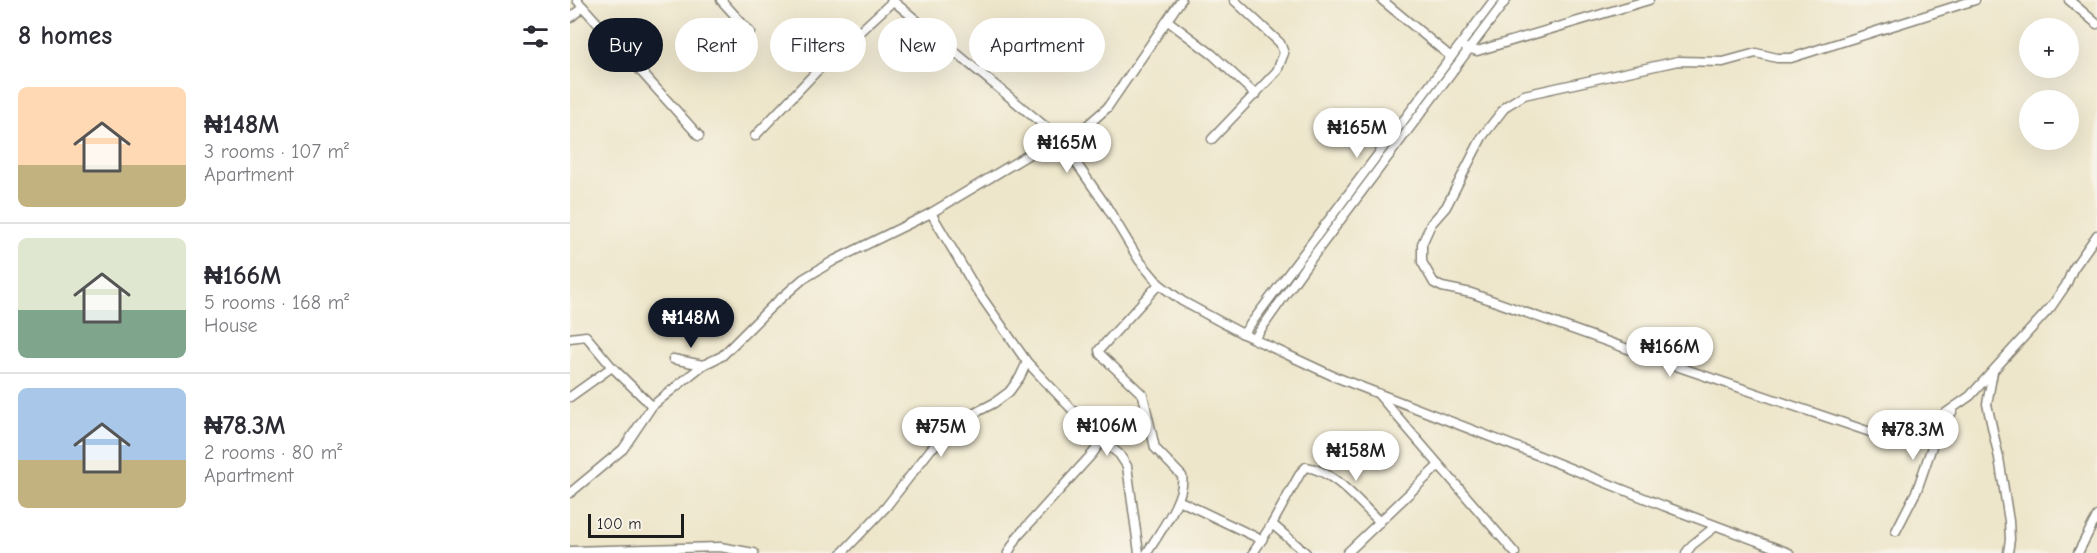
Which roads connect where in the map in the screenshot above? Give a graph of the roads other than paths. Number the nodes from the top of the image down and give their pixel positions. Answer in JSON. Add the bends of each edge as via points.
{"nodes":[{"id":1,"x":721,"y":0,"type":"edge"},
{"id":2,"x":893,"y":0,"type":"edge"},
{"id":3,"x":1181,"y":0,"type":"edge"},
{"id":4,"x":1234,"y":0,"type":"edge"},
{"id":5,"x":1382,"y":0,"type":"edge"},
{"id":6,"x":1494,"y":0,"type":"edge"},
{"id":7,"x":1506,"y":0,"type":"edge"},
{"id":8,"x":1649,"y":0,"type":"edge"},
{"id":9,"x":1975,"y":0,"type":"edge"},
{"id":10,"x":2069,"y":0,"type":"edge"},
{"id":11,"x":580,"y":4,"type":"edge"},
{"id":12,"x":570,"y":18,"type":"edge"},
{"id":13,"x":737,"y":18,"type":"edge"},
{"id":14,"x":1168,"y":21,"type":"junction"},
{"id":15,"x":2097,"y":24,"type":"edge"},
{"id":16,"x":1460,"y":44,"type":"junction"},
{"id":17,"x":1469,"y":50,"type":"junction"},
{"id":18,"x":1451,"y":57,"type":"junction"},
{"id":19,"x":1256,"y":94,"type":"junction"},
{"id":20,"x":699,"y":136,"type":"dead end"},
{"id":21,"x":755,"y":136,"type":"dead end"},
{"id":22,"x":1058,"y":137,"type":"junction"},
{"id":23,"x":1212,"y":139,"type":"dead end"},
{"id":24,"x":931,"y":213,"type":"junction"},
{"id":25,"x":2097,"y":234,"type":"edge"},
{"id":26,"x":1159,"y":284,"type":"junction"},
{"id":27,"x":1243,"y":334,"type":"junction"},
{"id":28,"x":570,"y":339,"type":"edge"},
{"id":29,"x":1254,"y":339,"type":"junction"},
{"id":30,"x":674,"y":358,"type":"dead end"},
{"id":31,"x":1027,"y":362,"type":"junction"},
{"id":32,"x":703,"y":365,"type":"junction"},
{"id":33,"x":612,"y":367,"type":"junction"},
{"id":34,"x":1993,"y":371,"type":"junction"},
{"id":35,"x":1377,"y":393,"type":"junction"},
{"id":36,"x":570,"y":397,"type":"edge"},
{"id":37,"x":652,"y":406,"type":"junction"},
{"id":38,"x":1956,"y":407,"type":"junction"},
{"id":39,"x":1100,"y":440,"type":"junction"},
{"id":40,"x":1438,"y":466,"type":"junction"},
{"id":41,"x":570,"y":493,"type":"edge"},
{"id":42,"x":1178,"y":500,"type":"junction"},
{"id":43,"x":2097,"y":516,"type":"edge"},
{"id":44,"x":1380,"y":522,"type":"junction"},
{"id":45,"x":1272,"y":524,"type":"junction"},
{"id":46,"x":1716,"y":526,"type":"junction"},
{"id":47,"x":1896,"y":531,"type":"dead end"},
{"id":48,"x":1262,"y":540,"type":"junction"},
{"id":49,"x":570,"y":551,"type":"edge"},
{"id":50,"x":754,"y":553,"type":"edge"},
{"id":51,"x":842,"y":553,"type":"edge"},
{"id":52,"x":1008,"y":553,"type":"edge"},
{"id":53,"x":1139,"y":553,"type":"edge"},
{"id":54,"x":1147,"y":553,"type":"edge"},
{"id":55,"x":1253,"y":553,"type":"edge"},
{"id":56,"x":1306,"y":553,"type":"edge"},
{"id":57,"x":1347,"y":553,"type":"edge"},
{"id":58,"x":1515,"y":553,"type":"edge"},
{"id":59,"x":1686,"y":553,"type":"edge"},
{"id":60,"x":1789,"y":553,"type":"edge"},
{"id":61,"x":2008,"y":553,"type":"edge"},
{"id":62,"x":2079,"y":553,"type":"edge"}],
"edges":[{"from":1,"to":13,"type":"street"},
{"from":2,"to":21,"type":"street"},
{"from":2,"to":22,"type":"street"},
{"from":3,"to":14,"type":"street"},
{"from":4,"to":19,"type":"street","via":[[1280,43],[1284,53]]},
{"from":5,"to":18,"type":"street"},
{"from":6,"to":16,"type":"street"},
{"from":7,"to":17,"type":"street"},
{"from":8,"to":17,"type":"street","via":[[1477,51]]},
{"from":9,"to":38,"type":"street","via":[[1791,58],[1756,52],[1723,62],[1678,61],[1524,95],[1506,106],[1482,136],[1446,207],[1431,224],[1422,244],[1422,262],[1434,283],[1442,287],[1471,293],[1876,434],[1907,437]]},
{"from":10,"to":15,"type":"street"},
{"from":11,"to":12,"type":"street"},
{"from":11,"to":20,"type":"street"},
{"from":14,"to":19,"type":"street"},
{"from":14,"to":22,"type":"street","via":[[1107,108],[1083,129]]},
{"from":16,"to":17,"type":"street"},
{"from":16,"to":18,"type":"street"},
{"from":17,"to":29,"type":"street"},
{"from":18,"to":27,"type":"street"},
{"from":19,"to":23,"type":"street"},
{"from":22,"to":24,"type":"street"},
{"from":22,"to":26,"type":"street"},
{"from":24,"to":31,"type":"street","via":[[976,289]]},
{"from":24,"to":32,"type":"street","via":[[803,279],[722,356]]},
{"from":25,"to":34,"type":"street","via":[[2050,307]]},
{"from":26,"to":27,"type":"street"},
{"from":26,"to":42,"type":"street","via":[[1099,350],[1143,395],[1155,448],[1182,476]]},
{"from":27,"to":29,"type":"street"},
{"from":28,"to":33,"type":"street","via":[[586,336]]},
{"from":29,"to":35,"type":"street"},
{"from":30,"to":32,"type":"street"},
{"from":31,"to":39,"type":"street"},
{"from":31,"to":51,"type":"street","via":[[1009,392],[971,415],[931,450],[886,507]]},
{"from":32,"to":37,"type":"street"},
{"from":33,"to":36,"type":"street"},
{"from":33,"to":37,"type":"street"},
{"from":34,"to":38,"type":"street"},
{"from":34,"to":61,"type":"street","via":[[1988,404],[2009,521]]},
{"from":35,"to":40,"type":"street"},
{"from":35,"to":46,"type":"street"},
{"from":37,"to":41,"type":"street","via":[[623,448]]},
{"from":38,"to":47,"type":"street","via":[[1935,435],[1917,490]]},
{"from":39,"to":52,"type":"street"},
{"from":39,"to":53,"type":"street","via":[[1119,454],[1127,466]]},
{"from":40,"to":44,"type":"street"},
{"from":40,"to":58,"type":"street"},
{"from":42,"to":48,"type":"street"},
{"from":42,"to":54,"type":"street"},
{"from":43,"to":62,"type":"street"},
{"from":44,"to":45,"type":"street","via":[[1344,487],[1323,472],[1306,467]]},
{"from":44,"to":57,"type":"street"},
{"from":45,"to":48,"type":"street"},
{"from":45,"to":56,"type":"street"},
{"from":46,"to":59,"type":"street"},
{"from":46,"to":60,"type":"street"},
{"from":48,"to":55,"type":"street"},
{"from":49,"to":50,"type":"street","via":[[720,547]]}]}
